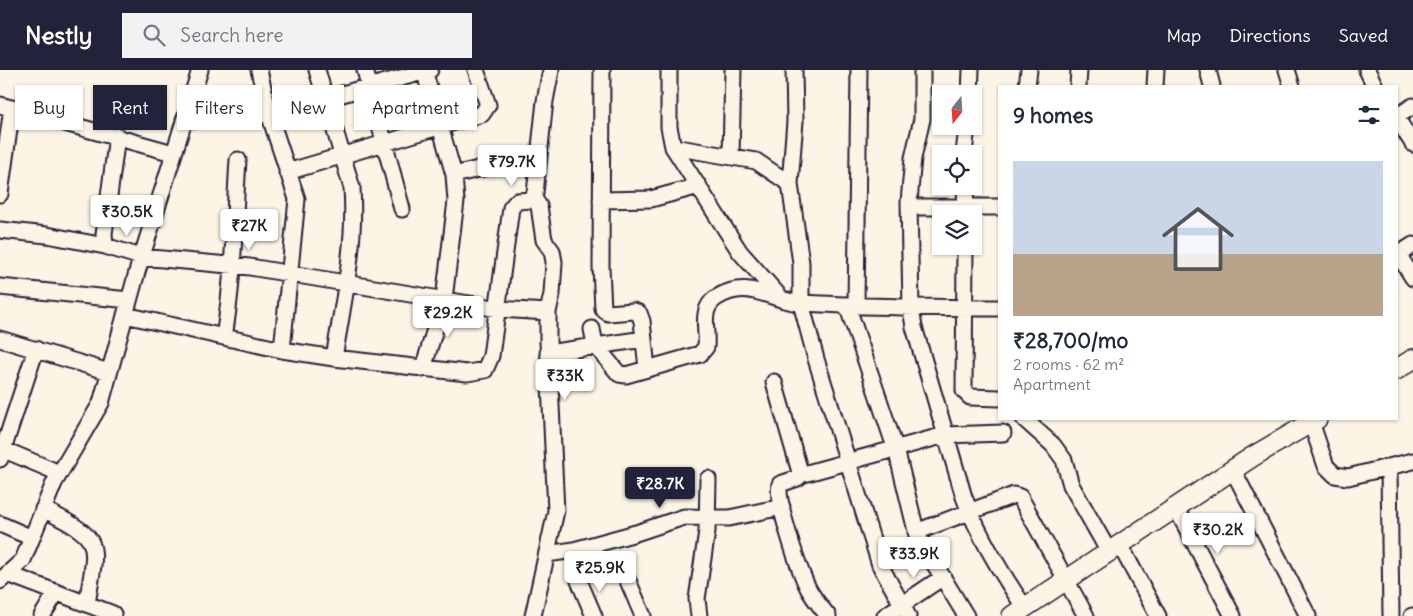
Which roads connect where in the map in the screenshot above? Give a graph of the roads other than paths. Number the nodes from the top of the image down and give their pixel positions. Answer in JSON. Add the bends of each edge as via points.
{"nodes":[{"id":1,"x":200,"y":70,"type":"edge"},
{"id":2,"x":259,"y":70,"type":"edge"},
{"id":3,"x":317,"y":70,"type":"edge"},
{"id":4,"x":365,"y":70,"type":"edge"},
{"id":5,"x":426,"y":70,"type":"edge"},
{"id":6,"x":476,"y":70,"type":"edge"},
{"id":7,"x":551,"y":70,"type":"edge"},
{"id":8,"x":602,"y":70,"type":"edge"},
{"id":9,"x":669,"y":70,"type":"edge"},
{"id":10,"x":733,"y":70,"type":"edge"},
{"id":11,"x":794,"y":70,"type":"edge"},
{"id":12,"x":859,"y":70,"type":"edge"},
{"id":13,"x":922,"y":70,"type":"edge"},
{"id":14,"x":971,"y":70,"type":"edge"},
{"id":15,"x":1029,"y":70,"type":"edge"},
{"id":16,"x":1079,"y":70,"type":"edge"},
{"id":17,"x":1156,"y":70,"type":"edge"},
{"id":18,"x":1208,"y":70,"type":"edge"},
{"id":19,"x":1287,"y":70,"type":"edge"},
{"id":20,"x":1367,"y":70,"type":"edge"},
{"id":21,"x":195,"y":85,"type":"edge"},
{"id":22,"x":322,"y":85,"type":"edge"},
{"id":23,"x":370,"y":85,"type":"edge"},
{"id":24,"x":374,"y":85,"type":"edge"},
{"id":25,"x":430,"y":85,"type":"edge"},
{"id":26,"x":970,"y":85,"type":"edge"},
{"id":27,"x":1027,"y":85,"type":"edge"},
{"id":28,"x":1078,"y":85,"type":"edge"},
{"id":29,"x":1155,"y":85,"type":"edge"},
{"id":30,"x":1212,"y":85,"type":"edge"},
{"id":31,"x":1292,"y":85,"type":"edge"},
{"id":32,"x":1374,"y":85,"type":"edge"},
{"id":33,"x":6,"y":106,"type":"edge"},
{"id":34,"x":1413,"y":106,"type":"edge"},
{"id":35,"x":272,"y":113,"type":"edge"},
{"id":36,"x":262,"y":114,"type":"edge"},
{"id":37,"x":269,"y":114,"type":"junction"},
{"id":38,"x":477,"y":116,"type":"edge"},
{"id":39,"x":1398,"y":116,"type":"edge"},
{"id":40,"x":1398,"y":120,"type":"edge"},
{"id":41,"x":181,"y":130,"type":"edge"},
{"id":42,"x":335,"y":130,"type":"edge"},
{"id":43,"x":382,"y":130,"type":"edge"},
{"id":44,"x":429,"y":130,"type":"edge"},
{"id":45,"x":441,"y":130,"type":"edge"},
{"id":46,"x":117,"y":136,"type":"junction"},
{"id":47,"x":385,"y":142,"type":"junction"},
{"id":48,"x":1413,"y":144,"type":"edge"},
{"id":49,"x":673,"y":147,"type":"junction"},
{"id":50,"x":173,"y":153,"type":"junction"},
{"id":51,"x":342,"y":155,"type":"junction"},
{"id":52,"x":731,"y":156,"type":"junction"},
{"id":53,"x":238,"y":160,"type":"dead end"},
{"id":54,"x":507,"y":162,"type":"dead end"},
{"id":55,"x":287,"y":172,"type":"junction"},
{"id":56,"x":454,"y":175,"type":"junction"},
{"id":57,"x":790,"y":184,"type":"junction"},
{"id":58,"x":699,"y":186,"type":"junction"},
{"id":59,"x":0,"y":194,"type":"edge"},
{"id":60,"x":533,"y":197,"type":"junction"},
{"id":61,"x":601,"y":200,"type":"junction"},
{"id":62,"x":909,"y":207,"type":"junction"},
{"id":63,"x":998,"y":207,"type":"edge"},
{"id":64,"x":402,"y":209,"type":"dead end"},
{"id":65,"x":932,"y":209,"type":"edge"},
{"id":66,"x":982,"y":209,"type":"edge"},
{"id":67,"x":0,"y":230,"type":"edge"},
{"id":68,"x":105,"y":246,"type":"junction"},
{"id":69,"x":1413,"y":246,"type":"edge"},
{"id":70,"x":1398,"y":254,"type":"edge"},
{"id":71,"x":966,"y":255,"type":"edge"},
{"id":72,"x":1398,"y":256,"type":"edge"},
{"id":73,"x":141,"y":257,"type":"junction"},
{"id":74,"x":234,"y":265,"type":"junction"},
{"id":75,"x":290,"y":273,"type":"junction"},
{"id":76,"x":1413,"y":278,"type":"edge"},
{"id":77,"x":346,"y":283,"type":"junction"},
{"id":78,"x":0,"y":287,"type":"edge"},
{"id":79,"x":781,"y":298,"type":"junction"},
{"id":80,"x":444,"y":299,"type":"junction"},
{"id":81,"x":801,"y":303,"type":"junction"},
{"id":82,"x":851,"y":305,"type":"junction"},
{"id":83,"x":127,"y":307,"type":"junction"},
{"id":84,"x":965,"y":307,"type":"junction"},
{"id":85,"x":998,"y":308,"type":"edge"},
{"id":86,"x":499,"y":309,"type":"junction"},
{"id":87,"x":911,"y":309,"type":"junction"},
{"id":88,"x":548,"y":312,"type":"junction"},
{"id":89,"x":592,"y":328,"type":"dead end"},
{"id":90,"x":224,"y":337,"type":"junction"},
{"id":91,"x":0,"y":338,"type":"edge"},
{"id":92,"x":644,"y":339,"type":"junction"},
{"id":93,"x":595,"y":345,"type":"junction"},
{"id":94,"x":36,"y":349,"type":"junction"},
{"id":95,"x":282,"y":350,"type":"junction"},
{"id":96,"x":548,"y":353,"type":"junction"},
{"id":97,"x":334,"y":358,"type":"junction"},
{"id":98,"x":1413,"y":359,"type":"edge"},
{"id":99,"x":423,"y":369,"type":"junction"},
{"id":100,"x":647,"y":369,"type":"junction"},
{"id":101,"x":1398,"y":369,"type":"edge"},
{"id":102,"x":109,"y":372,"type":"junction"},
{"id":103,"x":774,"y":382,"type":"dead end"},
{"id":104,"x":998,"y":398,"type":"edge"},
{"id":105,"x":1025,"y":420,"type":"edge"},
{"id":106,"x":1314,"y":420,"type":"edge"},
{"id":107,"x":1003,"y":432,"type":"dead end"},
{"id":108,"x":945,"y":435,"type":"junction"},
{"id":109,"x":895,"y":448,"type":"junction"},
{"id":110,"x":1,"y":452,"type":"edge"},
{"id":111,"x":1413,"y":461,"type":"edge"},
{"id":112,"x":848,"y":464,"type":"junction"},
{"id":113,"x":1389,"y":467,"type":"junction"},
{"id":114,"x":1233,"y":470,"type":"junction"},
{"id":115,"x":60,"y":474,"type":"junction"},
{"id":116,"x":800,"y":475,"type":"junction"},
{"id":117,"x":708,"y":479,"type":"dead end"},
{"id":118,"x":782,"y":507,"type":"junction"},
{"id":119,"x":1176,"y":508,"type":"junction"},
{"id":120,"x":44,"y":509,"type":"junction"},
{"id":121,"x":970,"y":512,"type":"junction"},
{"id":122,"x":707,"y":516,"type":"junction"},
{"id":123,"x":0,"y":524,"type":"edge"},
{"id":124,"x":916,"y":532,"type":"junction"},
{"id":125,"x":32,"y":538,"type":"junction"},
{"id":126,"x":1115,"y":549,"type":"junction"},
{"id":127,"x":546,"y":554,"type":"junction"},
{"id":128,"x":620,"y":562,"type":"dead end"},
{"id":129,"x":942,"y":577,"type":"junction"},
{"id":130,"x":4,"y":578,"type":"edge"},
{"id":131,"x":579,"y":581,"type":"dead end"},
{"id":132,"x":1066,"y":581,"type":"junction"},
{"id":133,"x":56,"y":592,"type":"junction"},
{"id":134,"x":87,"y":604,"type":"junction"},
{"id":135,"x":905,"y":611,"type":"edge"},
{"id":136,"x":1018,"y":612,"type":"edge"},
{"id":137,"x":113,"y":614,"type":"dead end"},
{"id":138,"x":42,"y":616,"type":"edge"},
{"id":139,"x":533,"y":616,"type":"edge"},
{"id":140,"x":594,"y":616,"type":"edge"},
{"id":141,"x":643,"y":616,"type":"edge"},
{"id":142,"x":699,"y":616,"type":"edge"},
{"id":143,"x":828,"y":616,"type":"edge"},
{"id":144,"x":885,"y":616,"type":"edge"},
{"id":145,"x":966,"y":616,"type":"edge"},
{"id":146,"x":1086,"y":616,"type":"edge"},
{"id":147,"x":1158,"y":616,"type":"edge"},
{"id":148,"x":1234,"y":616,"type":"edge"},
{"id":149,"x":1308,"y":616,"type":"edge"},
{"id":150,"x":1391,"y":616,"type":"edge"}],
"edges":[{"from":1,"to":21,"type":"street"},
{"from":2,"to":37,"type":"street"},
{"from":3,"to":22,"type":"street"},
{"from":4,"to":23,"type":"street"},
{"from":5,"to":24,"type":"street"},
{"from":5,"to":25,"type":"street"},
{"from":6,"to":38,"type":"street","via":[[488,105],[487,110]]},
{"from":7,"to":60,"type":"street"},
{"from":8,"to":61,"type":"street"},
{"from":9,"to":49,"type":"street","via":[[669,127]]},
{"from":10,"to":52,"type":"street"},
{"from":11,"to":57,"type":"street","via":[[795,121]]},
{"from":12,"to":82,"type":"street"},
{"from":13,"to":62,"type":"street","via":[[922,119],[913,158]]},
{"from":14,"to":26,"type":"street"},
{"from":15,"to":27,"type":"street"},
{"from":16,"to":28,"type":"street"},
{"from":17,"to":29,"type":"street"},
{"from":18,"to":30,"type":"street"},
{"from":19,"to":31,"type":"street"},
{"from":20,"to":32,"type":"street"},
{"from":33,"to":46,"type":"street"},
{"from":33,"to":59,"type":"street"},
{"from":34,"to":39,"type":"street"},
{"from":35,"to":37,"type":"street"},
{"from":36,"to":37,"type":"street"},
{"from":37,"to":55,"type":"street"},
{"from":40,"to":48,"type":"street"},
{"from":41,"to":50,"type":"street"},
{"from":42,"to":51,"type":"street"},
{"from":43,"to":47,"type":"street"},
{"from":44,"to":47,"type":"street"},
{"from":45,"to":56,"type":"street"},
{"from":46,"to":50,"type":"street"},
{"from":46,"to":68,"type":"street"},
{"from":47,"to":51,"type":"street"},
{"from":47,"to":64,"type":"street"},
{"from":49,"to":52,"type":"street"},
{"from":49,"to":58,"type":"street"},
{"from":50,"to":73,"type":"street"},
{"from":51,"to":55,"type":"street"},
{"from":51,"to":77,"type":"street","via":[[352,188]]},
{"from":52,"to":57,"type":"street","via":[[756,161]]},
{"from":53,"to":74,"type":"street"},
{"from":54,"to":56,"type":"street"},
{"from":55,"to":75,"type":"street","via":[[297,199]]},
{"from":56,"to":80,"type":"street","via":[[456,215]]},
{"from":57,"to":81,"type":"street","via":[[801,263]]},
{"from":58,"to":61,"type":"street","via":[[651,199]]},
{"from":58,"to":79,"type":"street","via":[[740,252]]},
{"from":60,"to":86,"type":"street","via":[[517,201],[511,208]]},
{"from":60,"to":88,"type":"street","via":[[538,206],[544,240],[552,251],[554,262]]},
{"from":61,"to":92,"type":"street","via":[[603,309],[608,313],[639,313]]},
{"from":62,"to":65,"type":"street"},
{"from":62,"to":87,"type":"street"},
{"from":63,"to":66,"type":"street"},
{"from":67,"to":68,"type":"street","via":[[47,234]]},
{"from":68,"to":73,"type":"street"},
{"from":69,"to":70,"type":"street"},
{"from":71,"to":84,"type":"street"},
{"from":72,"to":76,"type":"street"},
{"from":73,"to":74,"type":"street"},
{"from":73,"to":83,"type":"street"},
{"from":74,"to":75,"type":"street"},
{"from":74,"to":90,"type":"street"},
{"from":75,"to":77,"type":"street"},
{"from":75,"to":95,"type":"street"},
{"from":77,"to":80,"type":"street"},
{"from":77,"to":97,"type":"street"},
{"from":78,"to":83,"type":"street"},
{"from":79,"to":81,"type":"street"},
{"from":79,"to":100,"type":"street","via":[[749,289],[717,298],[705,313],[704,350],[700,354]]},
{"from":80,"to":86,"type":"street"},
{"from":80,"to":99,"type":"street"},
{"from":81,"to":82,"type":"street"},
{"from":81,"to":112,"type":"street"},
{"from":82,"to":87,"type":"street"},
{"from":82,"to":109,"type":"street"},
{"from":83,"to":90,"type":"street"},
{"from":83,"to":102,"type":"street"},
{"from":84,"to":85,"type":"street"},
{"from":84,"to":87,"type":"street"},
{"from":84,"to":104,"type":"street","via":[[964,391],[970,397]]},
{"from":86,"to":88,"type":"street"},
{"from":86,"to":99,"type":"street","via":[[491,356],[485,370],[467,373]]},
{"from":87,"to":108,"type":"street"},
{"from":88,"to":96,"type":"street"},
{"from":89,"to":93,"type":"street"},
{"from":90,"to":95,"type":"street"},
{"from":91,"to":94,"type":"street"},
{"from":92,"to":93,"type":"street"},
{"from":92,"to":100,"type":"street"},
{"from":93,"to":96,"type":"street"},
{"from":93,"to":100,"type":"street","via":[[619,374]]},
{"from":94,"to":102,"type":"street"},
{"from":94,"to":110,"type":"street"},
{"from":95,"to":97,"type":"street"},
{"from":96,"to":127,"type":"street","via":[[556,511]]},
{"from":97,"to":99,"type":"street"},
{"from":98,"to":101,"type":"main road"},
{"from":102,"to":115,"type":"street","via":[[101,403]]},
{"from":103,"to":116,"type":"street"},
{"from":105,"to":126,"type":"street","via":[[1053,445],[1064,460],[1072,485]]},
{"from":106,"to":113,"type":"street","via":[[1326,466],[1335,475],[1348,477]]},
{"from":106,"to":114,"type":"main road"},
{"from":107,"to":108,"type":"street"},
{"from":108,"to":109,"type":"street"},
{"from":108,"to":121,"type":"street"},
{"from":109,"to":112,"type":"street"},
{"from":109,"to":124,"type":"street"},
{"from":110,"to":115,"type":"street"},
{"from":111,"to":113,"type":"street"},
{"from":112,"to":116,"type":"street"},
{"from":112,"to":135,"type":"street","via":[[880,565]]},
{"from":113,"to":150,"type":"street"},
{"from":114,"to":119,"type":"main road"},
{"from":114,"to":149,"type":"street"},
{"from":115,"to":120,"type":"street"},
{"from":116,"to":118,"type":"street","via":[[778,487]]},
{"from":117,"to":122,"type":"street"},
{"from":118,"to":122,"type":"street","via":[[729,518]]},
{"from":118,"to":143,"type":"street","via":[[808,588]]},
{"from":119,"to":126,"type":"main road"},
{"from":119,"to":148,"type":"street"},
{"from":120,"to":125,"type":"street"},
{"from":120,"to":134,"type":"street","via":[[82,530],[91,540],[94,560]]},
{"from":121,"to":124,"type":"street"},
{"from":121,"to":132,"type":"street","via":[[1014,495],[1020,497]]},
{"from":121,"to":136,"type":"street"},
{"from":122,"to":127,"type":"street","via":[[684,517],[628,536]]},
{"from":122,"to":142,"type":"street","via":[[697,599]]},
{"from":123,"to":125,"type":"street"},
{"from":124,"to":129,"type":"street"},
{"from":125,"to":130,"type":"street","via":[[23,560]]},
{"from":126,"to":132,"type":"main road"},
{"from":126,"to":147,"type":"street"},
{"from":127,"to":139,"type":"street"},
{"from":128,"to":141,"type":"street"},
{"from":129,"to":135,"type":"street"},
{"from":129,"to":145,"type":"street"},
{"from":130,"to":133,"type":"street"},
{"from":131,"to":140,"type":"street"},
{"from":132,"to":136,"type":"main road"},
{"from":132,"to":146,"type":"street"},
{"from":133,"to":134,"type":"street"},
{"from":133,"to":138,"type":"street"},
{"from":134,"to":137,"type":"street"},
{"from":135,"to":144,"type":"street"}]}
